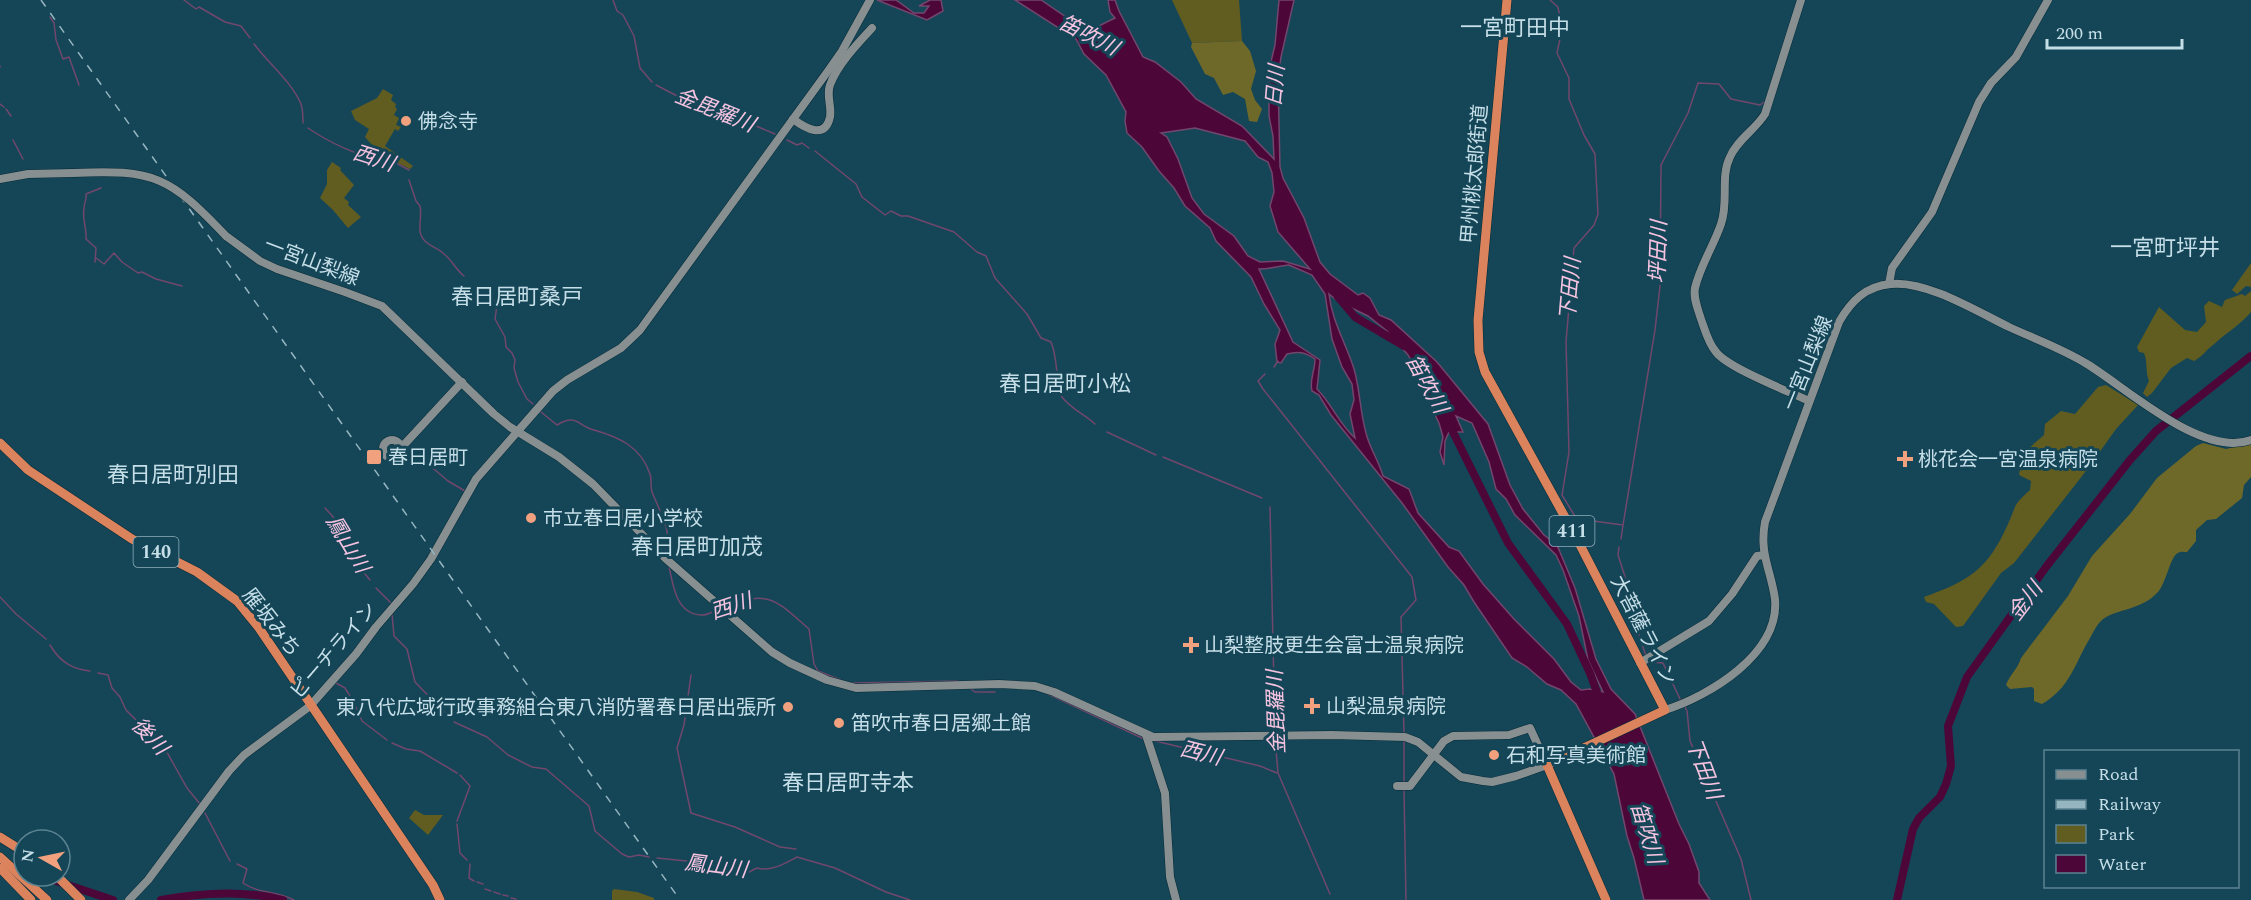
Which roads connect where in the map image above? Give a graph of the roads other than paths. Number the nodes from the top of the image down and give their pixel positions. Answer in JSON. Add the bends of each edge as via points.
{"nodes":[{"id":1,"x":1507,"y":0,"type":"edge"},
{"id":2,"x":1801,"y":0,"type":"edge"},
{"id":3,"x":2048,"y":0,"type":"edge"},
{"id":4,"x":869,"y":3,"type":"edge"},
{"id":5,"x":872,"y":28,"type":"dead end"},
{"id":6,"x":793,"y":119,"type":"junction"},
{"id":7,"x":0,"y":179,"type":"edge"},
{"id":8,"x":1889,"y":284,"type":"junction"},
{"id":9,"x":1479,"y":352,"type":"joint"},
{"id":10,"x":462,"y":382,"type":"junction"},
{"id":11,"x":1809,"y":401,"type":"junction"},
{"id":12,"x":518,"y":431,"type":"junction"},
{"id":13,"x":2251,"y":440,"type":"edge"},
{"id":14,"x":0,"y":443,"type":"edge"},
{"id":15,"x":399,"y":444,"type":"dead end"},
{"id":16,"x":1764,"y":555,"type":"junction"},
{"id":17,"x":1645,"y":660,"type":"junction"},
{"id":18,"x":310,"y":706,"type":"junction"},
{"id":19,"x":1666,"y":710,"type":"junction"},
{"id":20,"x":1147,"y":738,"type":"junction"},
{"id":21,"x":1434,"y":756,"type":"junction"},
{"id":22,"x":1551,"y":763,"type":"junction"},
{"id":23,"x":1402,"y":786,"type":"dead end"},
{"id":24,"x":0,"y":857,"type":"edge"},
{"id":25,"x":0,"y":868,"type":"edge"},
{"id":26,"x":69,"y":888,"type":"edge"},
{"id":27,"x":132,"y":898,"type":"edge"},
{"id":28,"x":31,"y":900,"type":"edge"},
{"id":29,"x":47,"y":900,"type":"edge"},
{"id":30,"x":81,"y":900,"type":"edge"},
{"id":31,"x":440,"y":900,"type":"edge"},
{"id":32,"x":1176,"y":900,"type":"edge"},
{"id":33,"x":1606,"y":900,"type":"edge"}],
"edges":[{"from":1,"to":9,"type":"highway","name":"甲州桃太郎街道","number":"411","via":[[1478,320]]},
{"from":2,"to":11,"type":"main road","via":[[1765,114],[1729,158],[1723,220],[1695,292],[1697,308],[1717,355]]},
{"from":3,"to":8,"type":"main road","via":[[2016,57],[1979,102],[1932,212],[1892,268]]},
{"from":4,"to":6,"type":"main road","name":"ピーチライン","via":[[842,51]]},
{"from":5,"to":6,"type":"main road","via":[[830,83],[830,117],[826,126],[814,131]]},
{"from":6,"to":12,"type":"main road","name":"ピーチライン","via":[[640,330],[621,348],[553,391]]},
{"from":7,"to":10,"type":"main road","name":"一宮山梨線","bridge":true,"via":[[124,172],[156,178],[184,195],[251,255],[277,269],[382,306]]},
{"from":8,"to":11,"type":"main road","name":"一宮山梨線","via":[[1868,290],[1844,312]]},
{"from":8,"to":13,"type":"main road","name":"一宮山梨線","via":[[1922,288],[2059,348],[2190,432],[2232,443]]},
{"from":9,"to":17,"type":"highway","name":"大菩薩ライン","number":"411","via":[[1485,372]]},
{"from":10,"to":12,"type":"main road","name":"一宮山梨線"},
{"from":10,"to":15,"type":"main road"},
{"from":11,"to":16,"type":"main road","name":"一宮山梨線","via":[[1765,522]]},
{"from":12,"to":18,"type":"main road","name":"ピーチライン","via":[[476,479],[434,555],[413,584]]},
{"from":12,"to":20,"type":"main road","name":"一宮山梨線","via":[[593,484],[665,558],[779,658],[841,685],[862,688],[1028,685],[1054,692]]},
{"from":14,"to":18,"type":"highway","name":"雁坂みち","number":"140","via":[[43,480],[148,548],[203,575],[237,601]]},
{"from":16,"to":17,"type":"main road","via":[[1757,556],[1709,621]]},
{"from":16,"to":19,"type":"main road","name":"一宮山梨線","via":[[1774,597],[1774,618],[1759,649],[1714,687]]},
{"from":17,"to":19,"type":"highway","name":"大菩薩ライン","number":"411"},
{"from":18,"to":27,"type":"main road","name":"ピーチライン","via":[[244,755],[229,771]]},
{"from":18,"to":31,"type":"highway","name":"雁坂みち","number":"140"},
{"from":19,"to":22,"type":"highway","name":"大菩薩ライン"},
{"from":20,"to":21,"type":"main road","via":[[1402,736],[1418,742]]},
{"from":20,"to":32,"type":"main road","via":[[1165,793],[1170,877]]},
{"from":21,"to":22,"type":"main road","via":[[1461,777],[1483,781],[1508,778]]},
{"from":21,"to":22,"type":"main road","via":[[1444,741],[1453,736],[1509,735],[1530,728]]},
{"from":21,"to":23,"type":"main road","via":[[1410,786]]},
{"from":22,"to":33,"type":"highway"},
{"from":24,"to":29,"type":"highway"},
{"from":25,"to":28,"type":"highway"},
{"from":26,"to":30,"type":"highway"}]}
